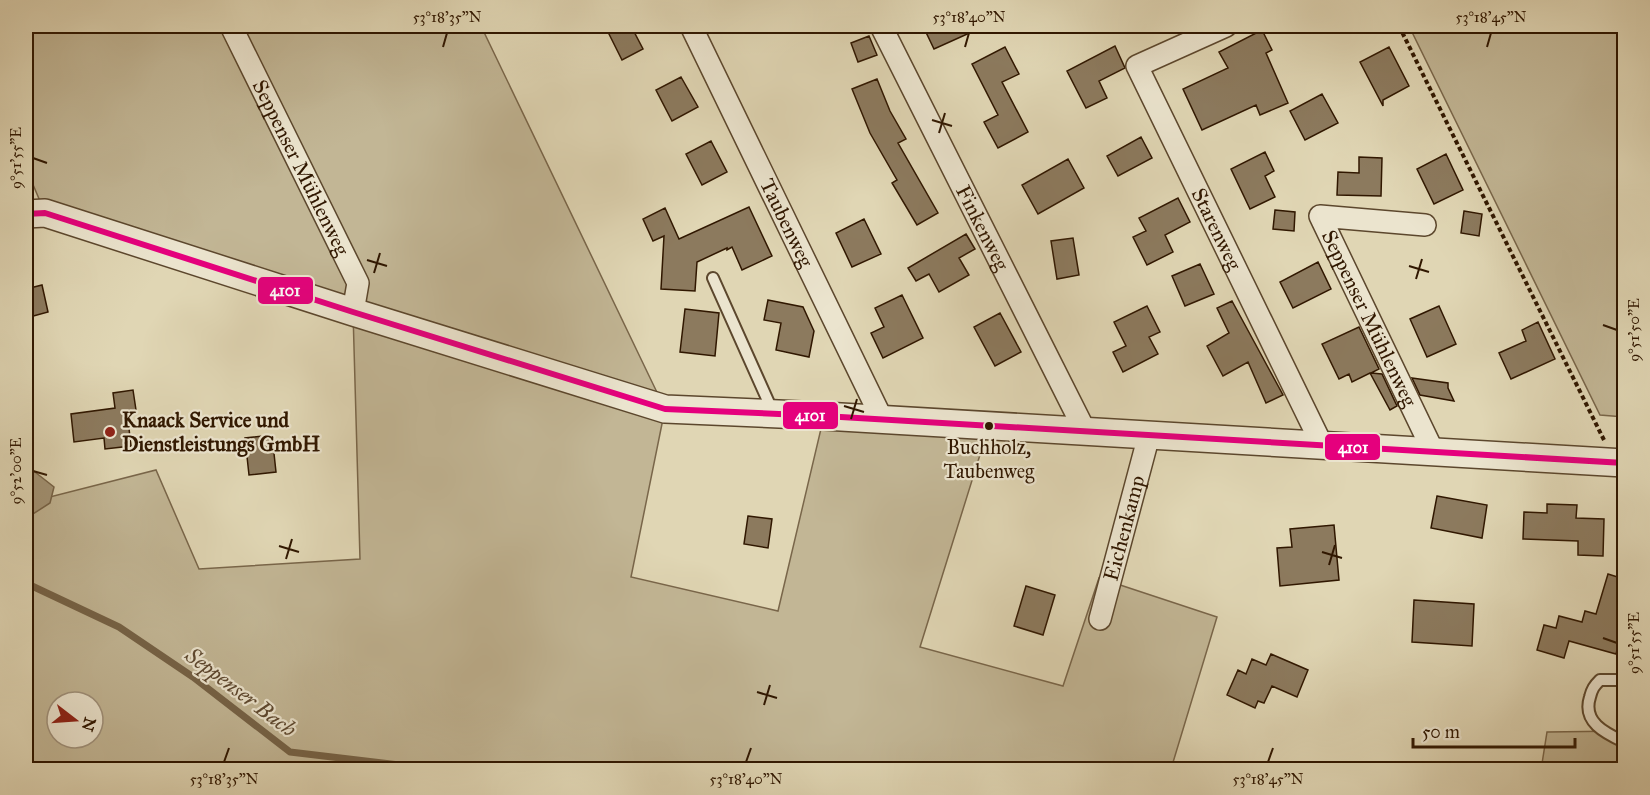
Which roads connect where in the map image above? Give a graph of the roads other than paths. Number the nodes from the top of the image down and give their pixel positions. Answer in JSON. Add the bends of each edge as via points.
{"nodes":[{"id":1,"x":231,"y":26,"type":"edge"},
{"id":2,"x":691,"y":26,"type":"edge"},
{"id":3,"x":881,"y":26,"type":"edge"},
{"id":4,"x":1226,"y":26,"type":"edge"},
{"id":5,"x":1194,"y":34,"type":"edge"},
{"id":6,"x":26,"y":214,"type":"edge"},
{"id":7,"x":1425,"y":225,"type":"dead end"},
{"id":8,"x":713,"y":278,"type":"dead end"},
{"id":9,"x":353,"y":312,"type":"junction"},
{"id":10,"x":774,"y":414,"type":"junction"},
{"id":11,"x":882,"y":419,"type":"junction"},
{"id":12,"x":1085,"y":431,"type":"junction"},
{"id":13,"x":1149,"y":435,"type":"junction"},
{"id":14,"x":1322,"y":445,"type":"junction"},
{"id":15,"x":1433,"y":451,"type":"junction"},
{"id":16,"x":1620,"y":462,"type":"edge"},
{"id":17,"x":1100,"y":619,"type":"dead end"},
{"id":18,"x":1624,"y":680,"type":"edge"},
{"id":19,"x":1624,"y":742,"type":"edge"}],
"edges":[{"from":1,"to":9,"type":"street","name":"Seppenser Mühlenweg","via":[[358,283]]},
{"from":2,"to":11,"type":"street","name":"Taubenweg"},
{"from":3,"to":12,"type":"street","name":"Finkenweg"},
{"from":4,"to":5,"type":"street","name":"Starenweg"},
{"from":5,"to":14,"type":"street","name":"Starenweg","via":[[1137,66]]},
{"from":6,"to":9,"type":"street","via":[[45,213]]},
{"from":7,"to":15,"type":"street","name":"Seppenser Mühlenweg","via":[[1320,216]]},
{"from":8,"to":10,"type":"lane"},
{"from":9,"to":10,"type":"street","via":[[665,409]]},
{"from":10,"to":11,"type":"street"},
{"from":11,"to":12,"type":"street"},
{"from":12,"to":13,"type":"street"},
{"from":13,"to":14,"type":"street"},
{"from":13,"to":17,"type":"street","name":"Eichenkamp"},
{"from":14,"to":15,"type":"street"},
{"from":15,"to":16,"type":"street"},
{"from":18,"to":19,"type":"lane","via":[[1600,680],[1587,705],[1593,722]]}]}
